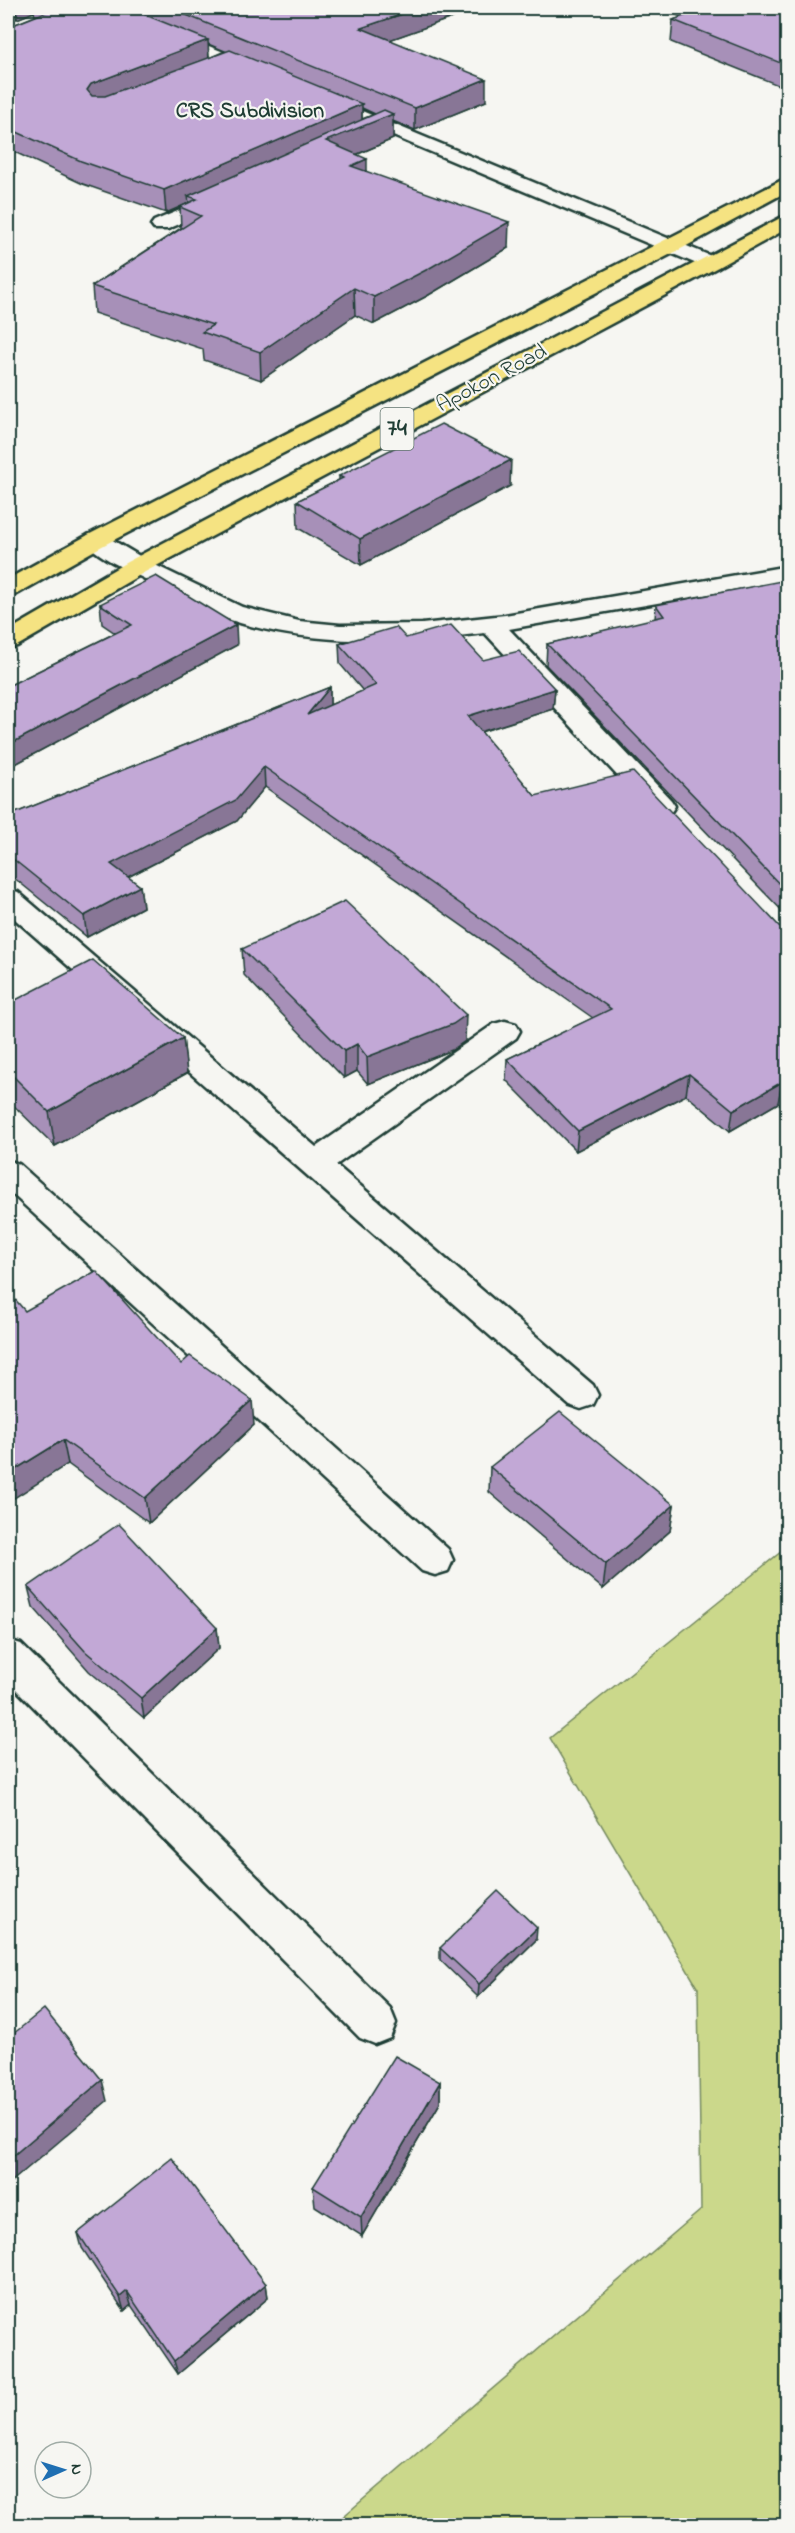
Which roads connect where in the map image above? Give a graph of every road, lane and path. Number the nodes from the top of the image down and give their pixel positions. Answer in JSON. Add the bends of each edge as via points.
{"nodes":[{"id":1,"x":101,"y":8,"type":"edge"},
{"id":2,"x":232,"y":62,"type":"junction"},
{"id":3,"x":210,"y":70,"type":"edge"},
{"id":4,"x":276,"y":80,"type":"edge"},
{"id":5,"x":309,"y":94,"type":"edge"},
{"id":6,"x":385,"y":126,"type":"junction"},
{"id":7,"x":363,"y":136,"type":"edge"},
{"id":8,"x":788,"y":183,"type":"edge"},
{"id":9,"x":236,"y":192,"type":"edge"},
{"id":10,"x":788,"y":220,"type":"edge"},
{"id":11,"x":161,"y":225,"type":"dead end"},
{"id":12,"x":672,"y":246,"type":"junction"},
{"id":13,"x":711,"y":263,"type":"junction"},
{"id":14,"x":96,"y":540,"type":"junction"},
{"id":15,"x":136,"y":567,"type":"junction"},
{"id":16,"x":788,"y":573,"type":"edge"},
{"id":17,"x":8,"y":589,"type":"edge"},
{"id":18,"x":492,"y":626,"type":"junction"},
{"id":19,"x":8,"y":641,"type":"edge"},
{"id":20,"x":677,"y":823,"type":"edge"},
{"id":21,"x":8,"y":898,"type":"edge"},
{"id":22,"x":505,"y":1030,"type":"dead end"},
{"id":23,"x":315,"y":1164,"type":"junction"},
{"id":24,"x":8,"y":1172,"type":"edge"},
{"id":25,"x":581,"y":1395,"type":"dead end"},
{"id":26,"x":435,"y":1560,"type":"dead end"},
{"id":27,"x":8,"y":1656,"type":"edge"},
{"id":28,"x":375,"y":2023,"type":"dead end"}],
"edges":[{"from":1,"to":2,"type":"street"},
{"from":2,"to":3,"type":"street"},
{"from":2,"to":4,"type":"street"},
{"from":5,"to":6,"type":"street"},
{"from":6,"to":7,"type":"street"},
{"from":6,"to":12,"type":"street"},
{"from":8,"to":12,"type":"highway","name":"Apokon Road","number":"74"},
{"from":9,"to":11,"type":"street"},
{"from":10,"to":13,"type":"highway","name":"Apokon Road","number":"74"},
{"from":12,"to":13,"type":"street"},
{"from":12,"to":14,"type":"highway","name":"Apokon Road","number":"74"},
{"from":13,"to":15,"type":"highway","name":"Apokon Road","number":"74"},
{"from":14,"to":15,"type":"street"},
{"from":14,"to":17,"type":"highway","name":"Apokon Road","number":"74"},
{"from":15,"to":18,"type":"street","via":[[256,620],[311,630],[420,633]]},
{"from":15,"to":19,"type":"highway","name":"Apokon Road","number":"74"},
{"from":16,"to":18,"type":"street"},
{"from":18,"to":20,"type":"street"},
{"from":21,"to":23,"type":"street"},
{"from":22,"to":23,"type":"street"},
{"from":23,"to":25,"type":"street"},
{"from":24,"to":26,"type":"street"},
{"from":27,"to":28,"type":"street"}]}
